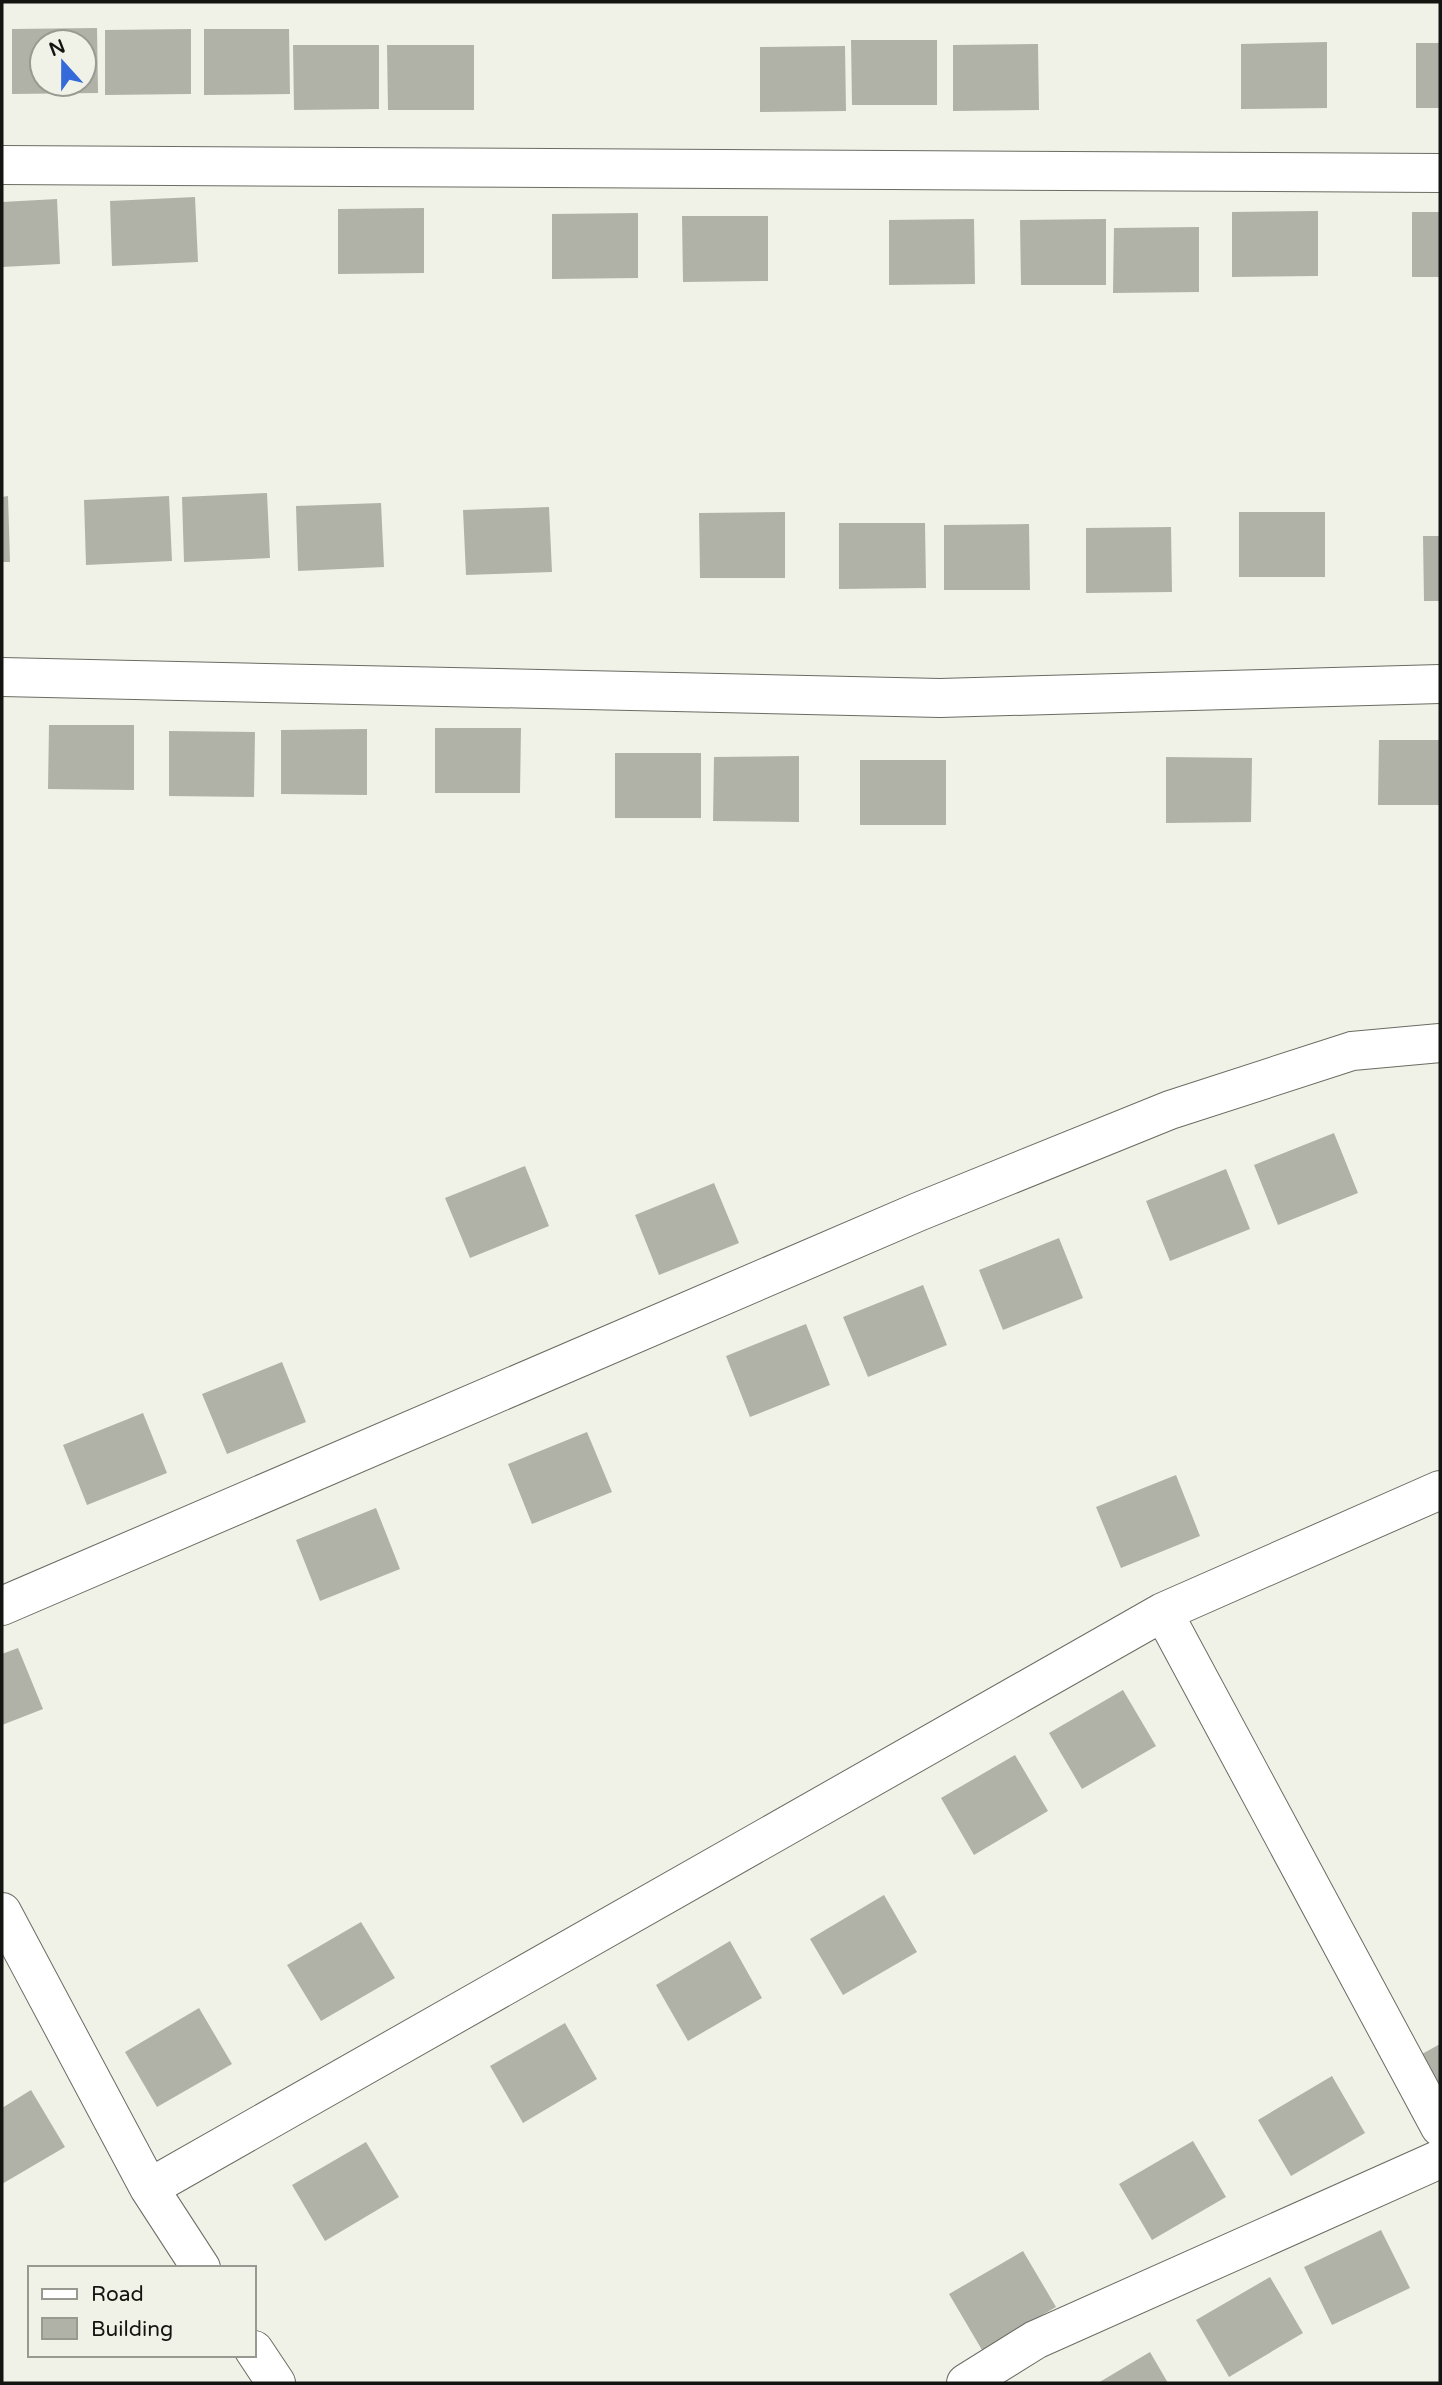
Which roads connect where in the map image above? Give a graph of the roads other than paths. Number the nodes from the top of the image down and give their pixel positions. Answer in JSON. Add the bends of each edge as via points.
{"nodes":[{"id":1,"x":2,"y":165,"type":"edge"},
{"id":2,"x":1440,"y":173,"type":"edge"},
{"id":3,"x":2,"y":677,"type":"edge"},
{"id":4,"x":1440,"y":684,"type":"edge"},
{"id":5,"x":1440,"y":1043,"type":"edge"},
{"id":6,"x":1440,"y":1490,"type":"edge"},
{"id":7,"x":2,"y":1606,"type":"edge"},
{"id":8,"x":1163,"y":1612,"type":"junction"},
{"id":9,"x":2,"y":1912,"type":"edge"},
{"id":10,"x":1440,"y":2127,"type":"edge"},
{"id":11,"x":1440,"y":2159,"type":"edge"},
{"id":12,"x":149,"y":2188,"type":"junction"},
{"id":13,"x":200,"y":2266,"type":"edge"},
{"id":14,"x":256,"y":2353,"type":"edge"},
{"id":15,"x":276,"y":2383,"type":"edge"},
{"id":16,"x":967,"y":2383,"type":"edge"}],
"edges":[{"from":1,"to":2,"type":"street"},
{"from":3,"to":4,"type":"street","via":[[940,698]]},
{"from":5,"to":7,"type":"street","via":[[1352,1051],[1170,1110],[918,1212]]},
{"from":6,"to":8,"type":"street"},
{"from":8,"to":10,"type":"street"},
{"from":8,"to":12,"type":"street"},
{"from":9,"to":12,"type":"street"},
{"from":11,"to":16,"type":"street","via":[[1035,2340]]},
{"from":12,"to":13,"type":"street"},
{"from":14,"to":15,"type":"street"}]}
